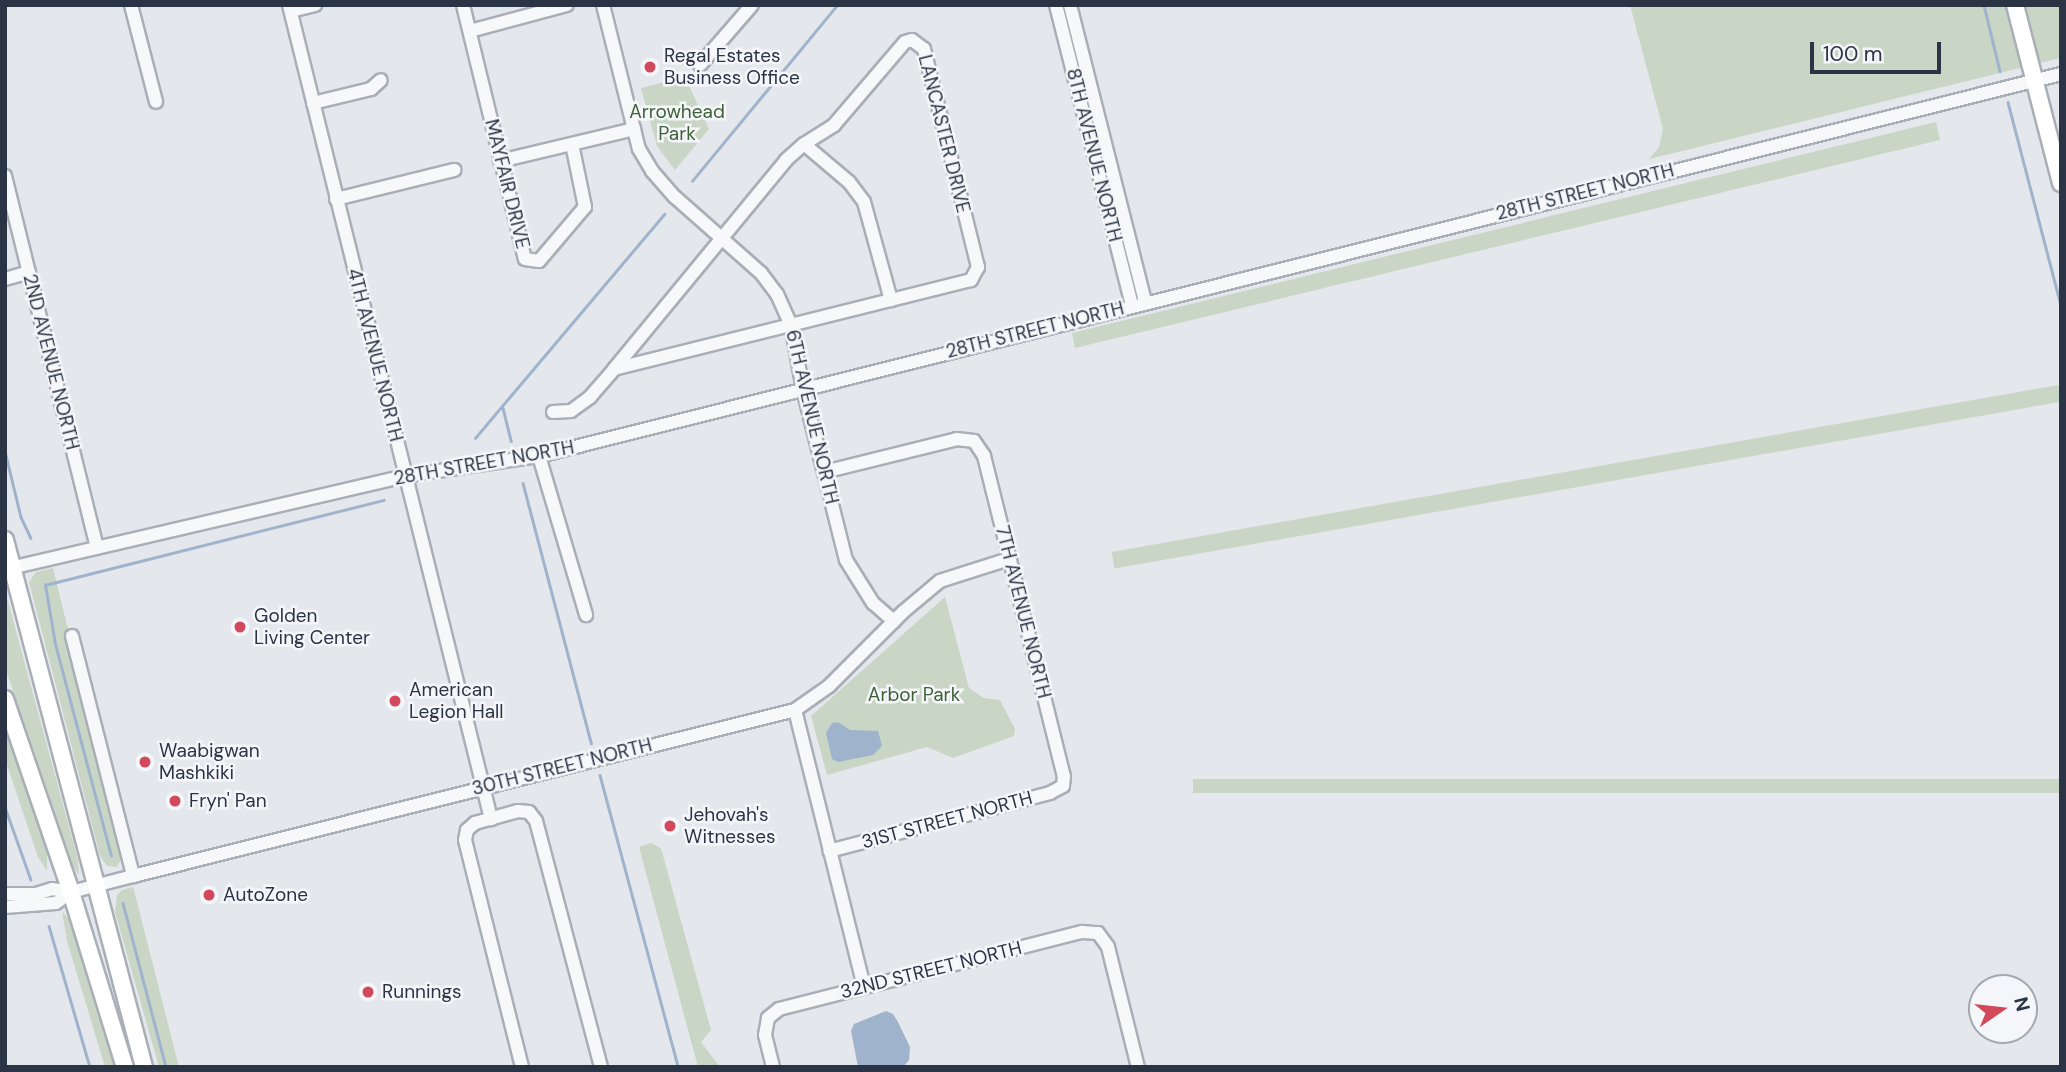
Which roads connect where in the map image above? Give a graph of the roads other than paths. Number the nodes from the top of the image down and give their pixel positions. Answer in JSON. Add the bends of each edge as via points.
{"nodes":[{"id":1,"x":131,"y":5,"type":"edge"},
{"id":2,"x":315,"y":5,"type":"edge"},
{"id":3,"x":463,"y":5,"type":"edge"},
{"id":4,"x":566,"y":5,"type":"edge"},
{"id":5,"x":603,"y":5,"type":"edge"},
{"id":6,"x":752,"y":5,"type":"edge"},
{"id":7,"x":1056,"y":5,"type":"edge"},
{"id":8,"x":1070,"y":5,"type":"edge"},
{"id":9,"x":2015,"y":5,"type":"edge"},
{"id":10,"x":290,"y":8,"type":"edge"},
{"id":11,"x":470,"y":30,"type":"junction"},
{"id":12,"x":700,"y":65,"type":"dead end"},
{"id":13,"x":2061,"y":74,"type":"edge"},
{"id":14,"x":381,"y":80,"type":"dead end"},
{"id":15,"x":2034,"y":81,"type":"junction"},
{"id":16,"x":156,"y":102,"type":"dead end"},
{"id":17,"x":313,"y":103,"type":"junction"},
{"id":18,"x":634,"y":129,"type":"junction"},
{"id":19,"x":572,"y":144,"type":"junction"},
{"id":20,"x":804,"y":144,"type":"junction"},
{"id":21,"x":500,"y":161,"type":"junction"},
{"id":22,"x":454,"y":170,"type":"dead end"},
{"id":23,"x":5,"y":176,"type":"edge"},
{"id":24,"x":2061,"y":183,"type":"edge"},
{"id":25,"x":336,"y":199,"type":"junction"},
{"id":26,"x":720,"y":238,"type":"junction"},
{"id":27,"x":29,"y":272,"type":"junction"},
{"id":28,"x":5,"y":279,"type":"edge"},
{"id":29,"x":891,"y":300,"type":"junction"},
{"id":30,"x":1145,"y":302,"type":"junction"},
{"id":31,"x":1132,"y":305,"type":"junction"},
{"id":32,"x":791,"y":325,"type":"junction"},
{"id":33,"x":614,"y":369,"type":"junction"},
{"id":34,"x":803,"y":389,"type":"junction"},
{"id":35,"x":553,"y":412,"type":"dead end"},
{"id":36,"x":539,"y":456,"type":"junction"},
{"id":37,"x":824,"y":472,"type":"junction"},
{"id":38,"x":405,"y":476,"type":"junction"},
{"id":39,"x":5,"y":540,"type":"edge"},
{"id":40,"x":97,"y":548,"type":"junction"},
{"id":41,"x":1009,"y":559,"type":"junction"},
{"id":42,"x":9,"y":568,"type":"edge"},
{"id":43,"x":586,"y":615,"type":"dead end"},
{"id":44,"x":894,"y":621,"type":"junction"},
{"id":45,"x":72,"y":636,"type":"dead end"},
{"id":46,"x":5,"y":699,"type":"edge"},
{"id":47,"x":795,"y":710,"type":"junction"},
{"id":48,"x":1063,"y":786,"type":"joint"},
{"id":49,"x":482,"y":787,"type":"junction"},
{"id":50,"x":491,"y":819,"type":"junction"},
{"id":51,"x":829,"y":851,"type":"junction"},
{"id":52,"x":133,"y":876,"type":"junction"},
{"id":53,"x":98,"y":885,"type":"junction"},
{"id":54,"x":71,"y":892,"type":"junction"},
{"id":55,"x":5,"y":894,"type":"edge"},
{"id":56,"x":5,"y":907,"type":"edge"},
{"id":57,"x":864,"y":986,"type":"junction"},
{"id":58,"x":1135,"y":1066,"type":"edge"},
{"id":59,"x":125,"y":1067,"type":"edge"},
{"id":60,"x":144,"y":1067,"type":"edge"},
{"id":61,"x":522,"y":1067,"type":"edge"},
{"id":62,"x":601,"y":1067,"type":"edge"},
{"id":63,"x":773,"y":1067,"type":"edge"}],
"edges":[{"from":1,"to":16,"type":"street"},
{"from":2,"to":10,"type":"street"},
{"from":3,"to":11,"type":"street","name":"MAYFAIR DRIVE"},
{"from":4,"to":11,"type":"street"},
{"from":5,"to":18,"type":"street","name":"6TH AVENUE NORTH"},
{"from":6,"to":12,"type":"street"},
{"from":7,"to":31,"type":"street","name":"8TH AVENUE NORTH"},
{"from":8,"to":30,"type":"street","name":"8TH AVENUE NORTH"},
{"from":9,"to":15,"type":"main road"},
{"from":10,"to":17,"type":"street","name":"4TH AVENUE NORTH"},
{"from":11,"to":21,"type":"street","name":"MAYFAIR DRIVE"},
{"from":13,"to":15,"type":"street","name":"28TH STREET NORTH"},
{"from":14,"to":17,"type":"street","via":[[371,89]]},
{"from":15,"to":24,"type":"main road"},
{"from":15,"to":30,"type":"street","name":"28TH STREET NORTH"},
{"from":17,"to":25,"type":"street","name":"4TH AVENUE NORTH"},
{"from":18,"to":19,"type":"street"},
{"from":18,"to":26,"type":"street","name":"6TH AVENUE NORTH","via":[[652,171]]},
{"from":19,"to":21,"type":"street"},
{"from":19,"to":21,"type":"street","name":"MAYFAIR DRIVE","via":[[585,207],[539,261],[525,259]]},
{"from":20,"to":26,"type":"street","name":"LANCASTER DRIVE"},
{"from":20,"to":29,"type":"street","via":[[849,182],[864,202]]},
{"from":20,"to":29,"type":"street","name":"LANCASTER DRIVE","via":[[834,125],[905,42],[919,42],[978,267],[971,280]]},
{"from":22,"to":25,"type":"street"},
{"from":23,"to":27,"type":"street","name":"2ND AVENUE NORTH"},
{"from":25,"to":38,"type":"street","name":"4TH AVENUE NORTH"},
{"from":26,"to":32,"type":"street","name":"6TH AVENUE NORTH","via":[[761,273]]},
{"from":26,"to":33,"type":"street","name":"LANCASTER DRIVE"},
{"from":27,"to":28,"type":"street"},
{"from":27,"to":40,"type":"street","name":"2ND AVENUE NORTH"},
{"from":29,"to":32,"type":"street","name":"LANCASTER DRIVE"},
{"from":30,"to":31,"type":"street","name":"28TH STREET NORTH"},
{"from":31,"to":34,"type":"street","name":"28TH STREET NORTH"},
{"from":32,"to":33,"type":"street","name":"LANCASTER DRIVE"},
{"from":32,"to":34,"type":"street","name":"6TH AVENUE NORTH"},
{"from":33,"to":35,"type":"street","name":"LANCASTER DRIVE","via":[[571,411]]},
{"from":34,"to":36,"type":"street","name":"28TH STREET NORTH"},
{"from":34,"to":37,"type":"street","name":"6TH AVENUE NORTH"},
{"from":36,"to":38,"type":"street","name":"28TH STREET NORTH"},
{"from":36,"to":43,"type":"street"},
{"from":37,"to":41,"type":"street","name":"7TH AVENUE NORTH","via":[[957,439],[974,441],[984,456]]},
{"from":37,"to":44,"type":"street","name":"6TH AVENUE NORTH","via":[[846,560],[873,603]]},
{"from":38,"to":40,"type":"street","name":"28TH STREET NORTH"},
{"from":38,"to":49,"type":"street","name":"4TH AVENUE NORTH"},
{"from":39,"to":42,"type":"main road"},
{"from":40,"to":42,"type":"street","name":"28TH STREET NORTH"},
{"from":41,"to":44,"type":"street","name":"30TH STREET NORTH","via":[[940,581]]},
{"from":41,"to":48,"type":"street","name":"7TH AVENUE NORTH"},
{"from":42,"to":53,"type":"main road"},
{"from":44,"to":47,"type":"street","name":"30TH STREET NORTH","via":[[829,686]]},
{"from":45,"to":52,"type":"street"},
{"from":46,"to":54,"type":"main road"},
{"from":47,"to":49,"type":"street","name":"30TH STREET NORTH"},
{"from":47,"to":51,"type":"street"},
{"from":48,"to":51,"type":"street","name":"31ST STREET NORTH"},
{"from":49,"to":50,"type":"street","name":"4TH AVENUE NORTH"},
{"from":49,"to":52,"type":"street","name":"30TH STREET NORTH"},
{"from":50,"to":61,"type":"street","via":[[475,823],[465,840]]},
{"from":50,"to":62,"type":"street","via":[[519,811],[529,812],[536,821]]},
{"from":51,"to":57,"type":"street"},
{"from":52,"to":53,"type":"street","name":"30TH STREET NORTH"},
{"from":53,"to":54,"type":"street","name":"30TH STREET NORTH"},
{"from":53,"to":60,"type":"main road"},
{"from":54,"to":55,"type":"street","name":"30TH STREET NORTH","via":[[52,889]]},
{"from":54,"to":56,"type":"street","name":"30TH STREET NORTH","via":[[56,903]]},
{"from":54,"to":59,"type":"main road"},
{"from":57,"to":58,"type":"street","name":"32ND STREET NORTH","via":[[1082,932],[1098,933],[1108,947]]},
{"from":57,"to":63,"type":"street","name":"32ND STREET NORTH","via":[[779,1009],[768,1018],[765,1035]]}]}
